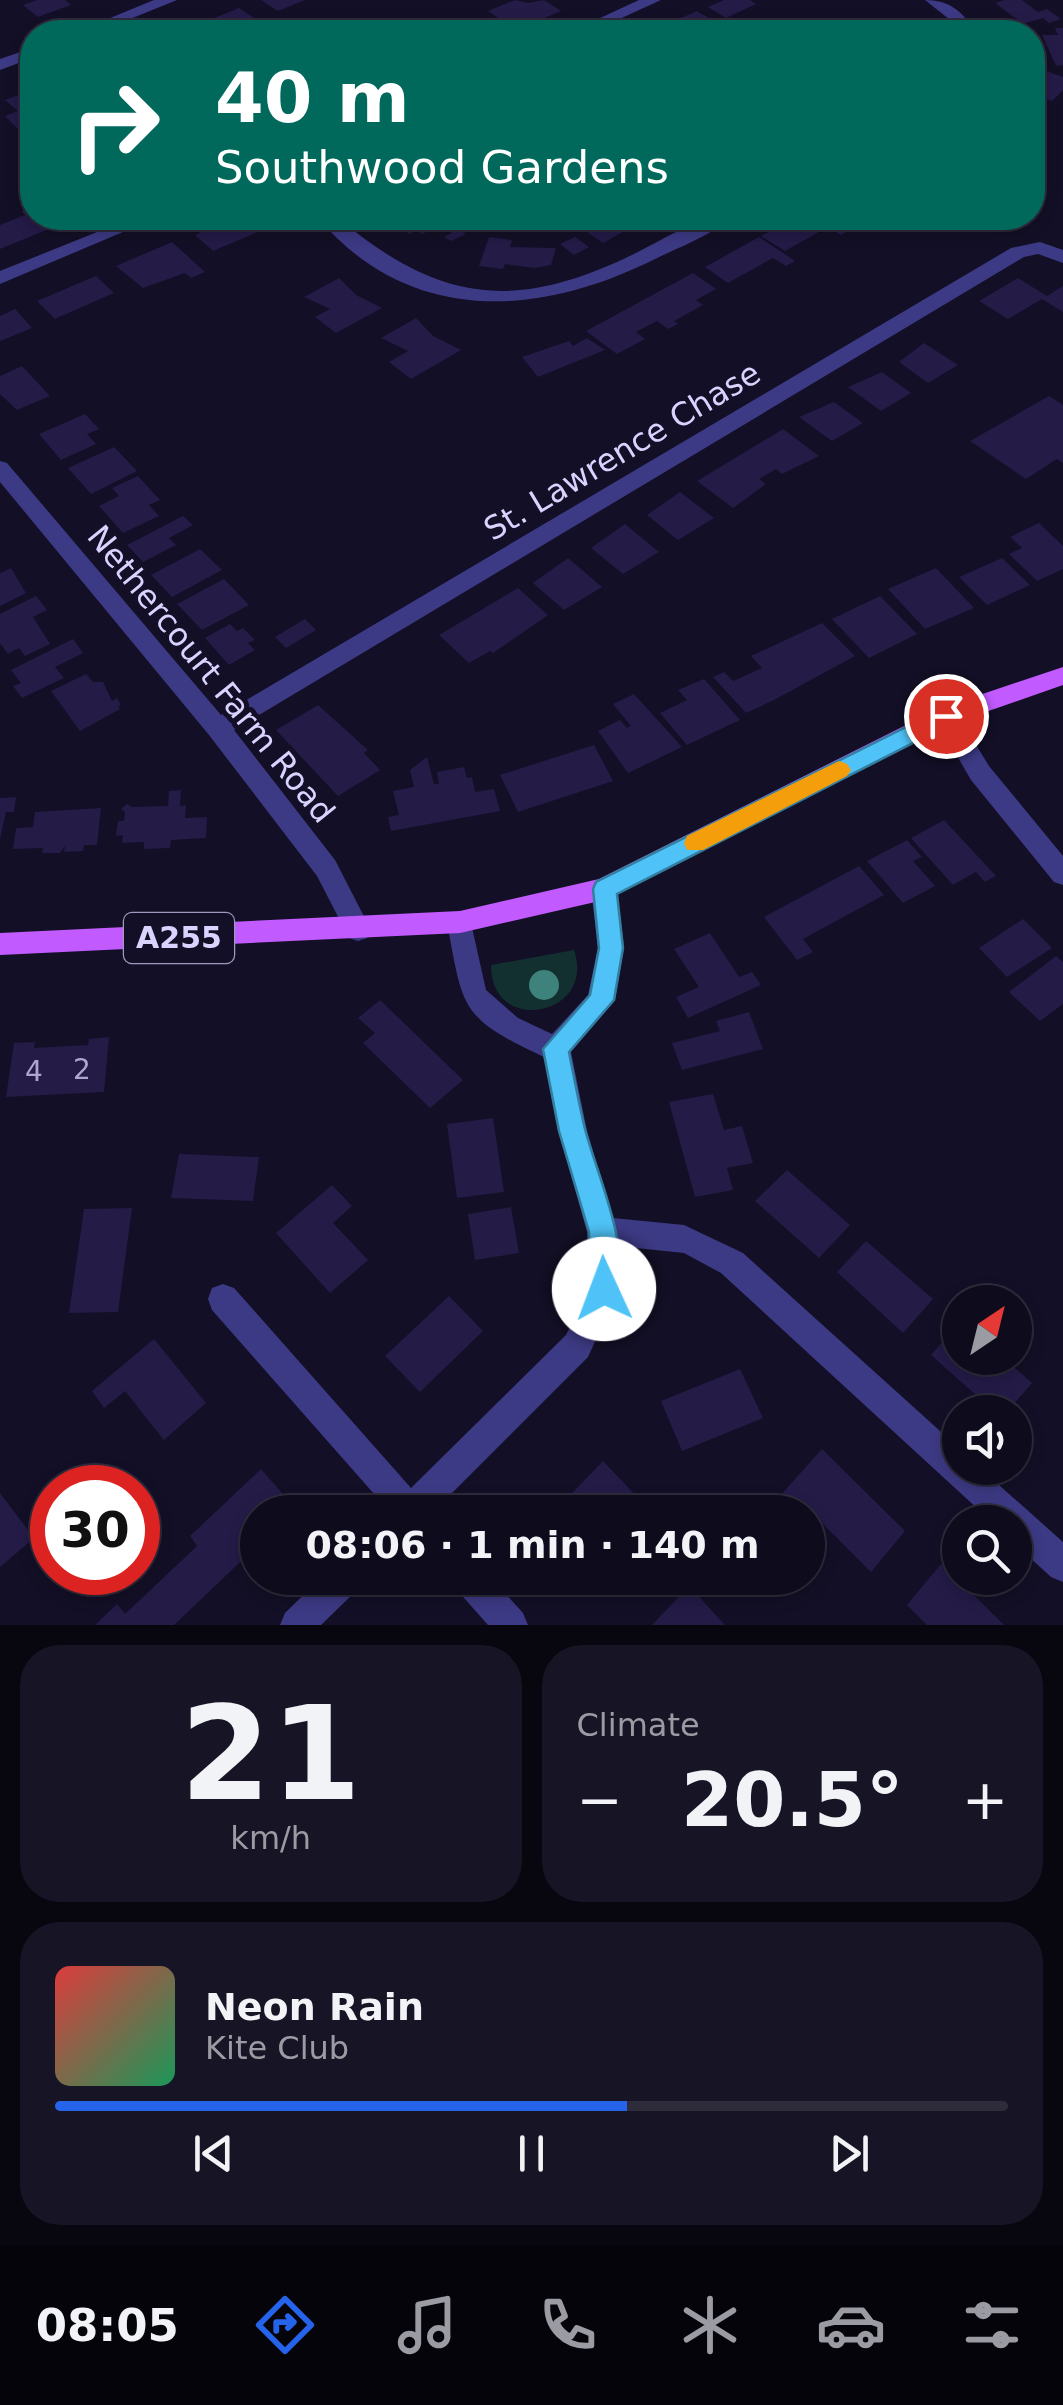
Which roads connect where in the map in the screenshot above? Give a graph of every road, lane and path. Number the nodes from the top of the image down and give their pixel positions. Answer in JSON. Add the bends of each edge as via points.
{"nodes":[{"id":1,"x":169,"y":0,"type":"edge"},
{"id":2,"x":653,"y":0,"type":"edge"},
{"id":3,"x":933,"y":0,"type":"edge"},
{"id":4,"x":116,"y":20,"type":"edge"},
{"id":5,"x":606,"y":20,"type":"edge"},
{"id":6,"x":960,"y":20,"type":"edge"},
{"id":7,"x":118,"y":230,"type":"edge"},
{"id":8,"x":342,"y":230,"type":"edge"},
{"id":9,"x":696,"y":230,"type":"edge"},
{"id":10,"x":1063,"y":257,"type":"edge"},
{"id":11,"x":0,"y":278,"type":"edge"},
{"id":12,"x":0,"y":468,"type":"edge"},
{"id":13,"x":1063,"y":676,"type":"edge"},
{"id":14,"x":946,"y":716,"type":"junction"},
{"id":15,"x":218,"y":728,"type":"junction"},
{"id":16,"x":1063,"y":874,"type":"edge"},
{"id":17,"x":604,"y":889,"type":"junction"},
{"id":18,"x":460,"y":922,"type":"junction"},
{"id":19,"x":358,"y":930,"type":"junction"},
{"id":20,"x":0,"y":944,"type":"edge"},
{"id":21,"x":556,"y":1049,"type":"junction"},
{"id":22,"x":602,"y":1232,"type":"junction"},
{"id":23,"x":224,"y":1300,"type":"dead end"},
{"id":24,"x":396,"y":1495,"type":"edge"},
{"id":25,"x":428,"y":1495,"type":"edge"},
{"id":26,"x":1062,"y":1564,"type":"edge"},
{"id":27,"x":328,"y":1595,"type":"edge"},
{"id":28,"x":484,"y":1595,"type":"edge"},
{"id":29,"x":297,"y":1625,"type":"edge"},
{"id":30,"x":511,"y":1625,"type":"edge"}],
"edges":[{"from":1,"to":4,"type":"street"},
{"from":2,"to":5,"type":"street"},
{"from":3,"to":6,"type":"street"},
{"from":7,"to":11,"type":"street"},
{"from":8,"to":9,"type":"street","via":[[420,284],[481,298],[535,298],[595,281]]},
{"from":10,"to":15,"type":"street","name":"St. Lawrence Chase","via":[[1040,248],[1018,252]]},
{"from":12,"to":15,"type":"street","name":"Nethercourt Farm Road"},
{"from":13,"to":14,"type":"main road","number":"A255"},
{"from":14,"to":16,"type":"street","via":[[980,773]]},
{"from":14,"to":17,"type":"main road","number":"A255"},
{"from":15,"to":19,"type":"street","name":"Nethercourt Farm Road","via":[[326,868]]},
{"from":17,"to":18,"type":"main road","number":"A255"},
{"from":17,"to":21,"type":"street","via":[[611,948],[602,1000]]},
{"from":18,"to":19,"type":"main road","number":"A255"},
{"from":18,"to":21,"type":"street","via":[[474,996],[508,1027]]},
{"from":19,"to":20,"type":"main road","number":"A255"},
{"from":21,"to":22,"type":"street"},
{"from":22,"to":25,"type":"street","via":[[604,1289],[577,1346]]},
{"from":22,"to":26,"type":"street","via":[[695,1240],[732,1262]]},
{"from":23,"to":24,"type":"street"},
{"from":27,"to":29,"type":"street"},
{"from":28,"to":30,"type":"street"}]}
